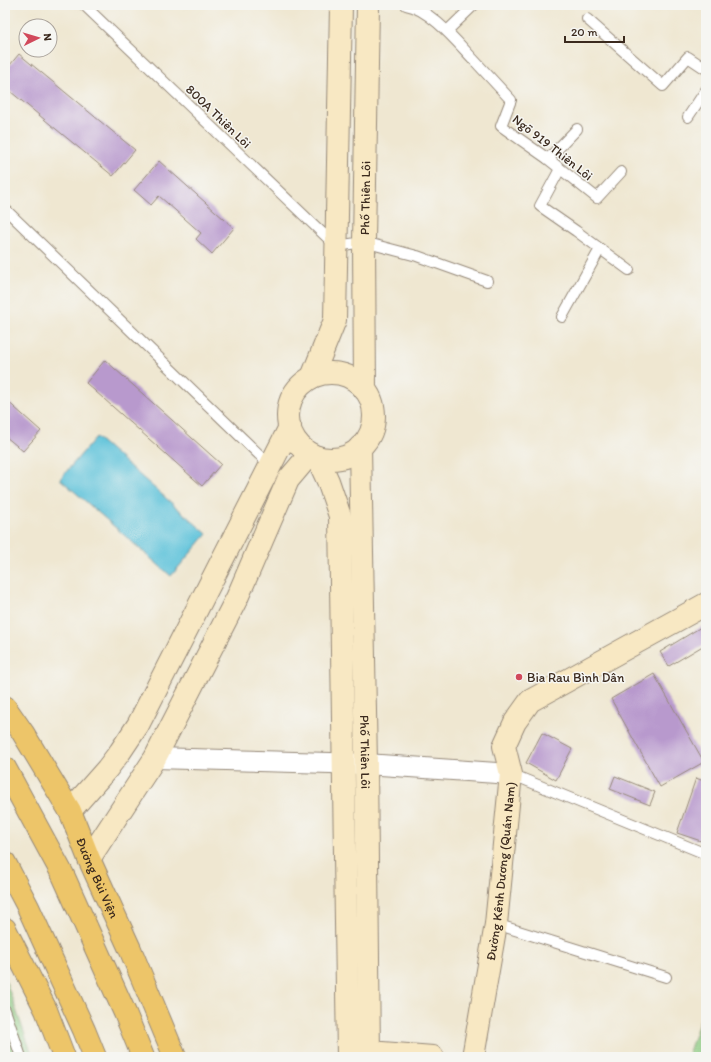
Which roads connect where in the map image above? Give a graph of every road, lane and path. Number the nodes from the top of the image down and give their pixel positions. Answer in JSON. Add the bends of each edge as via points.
{"nodes":[{"id":1,"x":84,"y":5,"type":"edge"},
{"id":2,"x":341,"y":5,"type":"edge"},
{"id":3,"x":368,"y":5,"type":"edge"},
{"id":4,"x":406,"y":5,"type":"edge"},
{"id":5,"x":474,"y":5,"type":"edge"},
{"id":6,"x":587,"y":19,"type":"dead end"},
{"id":7,"x":447,"y":31,"type":"junction"},
{"id":8,"x":706,"y":69,"type":"edge"},
{"id":9,"x":706,"y":90,"type":"edge"},
{"id":10,"x":688,"y":117,"type":"dead end"},
{"id":11,"x":577,"y":129,"type":"dead end"},
{"id":12,"x":548,"y":160,"type":"junction"},
{"id":13,"x":560,"y":169,"type":"junction"},
{"id":14,"x":621,"y":172,"type":"dead end"},
{"id":15,"x":5,"y":209,"type":"edge"},
{"id":16,"x":364,"y":242,"type":"junction"},
{"id":17,"x":336,"y":246,"type":"junction"},
{"id":18,"x":600,"y":249,"type":"junction"},
{"id":19,"x":629,"y":270,"type":"dead end"},
{"id":20,"x":487,"y":281,"type":"dead end"},
{"id":21,"x":562,"y":317,"type":"dead end"},
{"id":22,"x":312,"y":377,"type":"junction"},
{"id":23,"x":365,"y":390,"type":"junction"},
{"id":24,"x":290,"y":427,"type":"junction"},
{"id":25,"x":360,"y":447,"type":"junction"},
{"id":26,"x":314,"y":455,"type":"junction"},
{"id":27,"x":271,"y":466,"type":"junction"},
{"id":28,"x":340,"y":516,"type":"junction"},
{"id":29,"x":361,"y":520,"type":"junction"},
{"id":30,"x":706,"y":604,"type":"edge"},
{"id":31,"x":5,"y":707,"type":"edge"},
{"id":32,"x":155,"y":758,"type":"junction"},
{"id":33,"x":344,"y":764,"type":"junction"},
{"id":34,"x":366,"y":764,"type":"junction"},
{"id":35,"x":5,"y":768,"type":"edge"},
{"id":36,"x":511,"y":774,"type":"junction"},
{"id":37,"x":70,"y":811,"type":"junction"},
{"id":38,"x":706,"y":854,"type":"edge"},
{"id":39,"x":89,"y":859,"type":"junction"},
{"id":40,"x":5,"y":863,"type":"edge"},
{"id":41,"x":496,"y":924,"type":"junction"},
{"id":42,"x":5,"y":929,"type":"edge"},
{"id":43,"x":666,"y":977,"type":"dead end"},
{"id":44,"x":5,"y":1010,"type":"edge"},
{"id":45,"x":359,"y":1054,"type":"edge"},
{"id":46,"x":22,"y":1057,"type":"edge"},
{"id":47,"x":64,"y":1057,"type":"edge"},
{"id":48,"x":95,"y":1057,"type":"edge"},
{"id":49,"x":143,"y":1057,"type":"edge"},
{"id":50,"x":175,"y":1057,"type":"edge"},
{"id":51,"x":433,"y":1057,"type":"edge"},
{"id":52,"x":473,"y":1057,"type":"edge"}],
"edges":[{"from":1,"to":17,"type":"lane","name":"800A Thiên Lôi"},
{"from":2,"to":17,"type":"main road","name":"Phố Thiên Lôi"},
{"from":3,"to":16,"type":"main road","name":"Phố Thiên Lôi"},
{"from":4,"to":7,"type":"lane","name":"Ngõ 919 Thiên Lôi","via":[[426,14]]},
{"from":5,"to":7,"type":"lane"},
{"from":6,"to":8,"type":"lane","via":[[663,86],[688,57]]},
{"from":7,"to":12,"type":"lane","name":"Ngõ 919 Thiên Lôi","via":[[510,100],[501,126]]},
{"from":9,"to":10,"type":"lane"},
{"from":11,"to":12,"type":"lane"},
{"from":12,"to":13,"type":"lane","name":"Ngõ 919 Thiên Lôi"},
{"from":13,"to":14,"type":"lane","name":"Ngõ 919 Thiên Lôi","via":[[597,198]]},
{"from":13,"to":18,"type":"lane","via":[[540,206]]},
{"from":15,"to":27,"type":"lane"},
{"from":16,"to":17,"type":"lane"},
{"from":16,"to":20,"type":"lane","via":[[417,256]]},
{"from":16,"to":23,"type":"main road","name":"Phố Thiên Lôi"},
{"from":17,"to":22,"type":"main road","name":"Phố Thiên Lôi","via":[[335,320]]},
{"from":18,"to":19,"type":"lane"},
{"from":18,"to":21,"type":"lane"},
{"from":22,"to":23,"type":"main road","via":[[321,374],[341,374]]},
{"from":22,"to":24,"type":"main road","via":[[300,386],[292,398],[288,412]]},
{"from":23,"to":25,"type":"main road","via":[[374,413],[373,426]]},
{"from":24,"to":26,"type":"main road","via":[[301,447]]},
{"from":24,"to":27,"type":"main road"},
{"from":25,"to":26,"type":"main road","via":[[340,458],[328,459]]},
{"from":25,"to":29,"type":"main road","name":"Phố Thiên Lôi"},
{"from":26,"to":28,"type":"main road","name":"Phố Thiên Lôi","via":[[328,481]]},
{"from":26,"to":32,"type":"main road","via":[[288,480],[237,598]]},
{"from":27,"to":37,"type":"main road","via":[[138,725],[107,769]]},
{"from":28,"to":29,"type":"main road","via":[[344,509],[350,507],[356,509]]},
{"from":28,"to":33,"type":"main road","name":"Phố Thiên Lôi"},
{"from":29,"to":34,"type":"main road","name":"Phố Thiên Lôi"},
{"from":30,"to":36,"type":"main road","name":"Đường Kênh Dương (Quán Nam)","via":[[530,701],[515,722],[504,746]]},
{"from":31,"to":37,"type":"main road","name":"Đường Bùi Viện"},
{"from":32,"to":33,"type":"street"},
{"from":32,"to":39,"type":"main road"},
{"from":33,"to":34,"type":"street"},
{"from":33,"to":45,"type":"main road","name":"Phố Thiên Lôi"},
{"from":34,"to":36,"type":"street"},
{"from":34,"to":45,"type":"main road","name":"Phố Thiên Lôi"},
{"from":35,"to":49,"type":"main road","via":[[63,875]]},
{"from":36,"to":38,"type":"lane"},
{"from":36,"to":41,"type":"main road","name":"Đường Kênh Dương (Quán Nam)"},
{"from":37,"to":39,"type":"main road","name":"Đường Bùi Viện"},
{"from":39,"to":50,"type":"main road","name":"Đường Bùi Viện"},
{"from":40,"to":48,"type":"main road","via":[[28,907]]},
{"from":41,"to":43,"type":"lane"},
{"from":41,"to":52,"type":"main road","name":"Đường Kênh Dương (Quán Nam)"},
{"from":42,"to":47,"type":"main road","via":[[46,1010]]},
{"from":44,"to":46,"type":"lane"},
{"from":45,"to":51,"type":"main road"}]}
